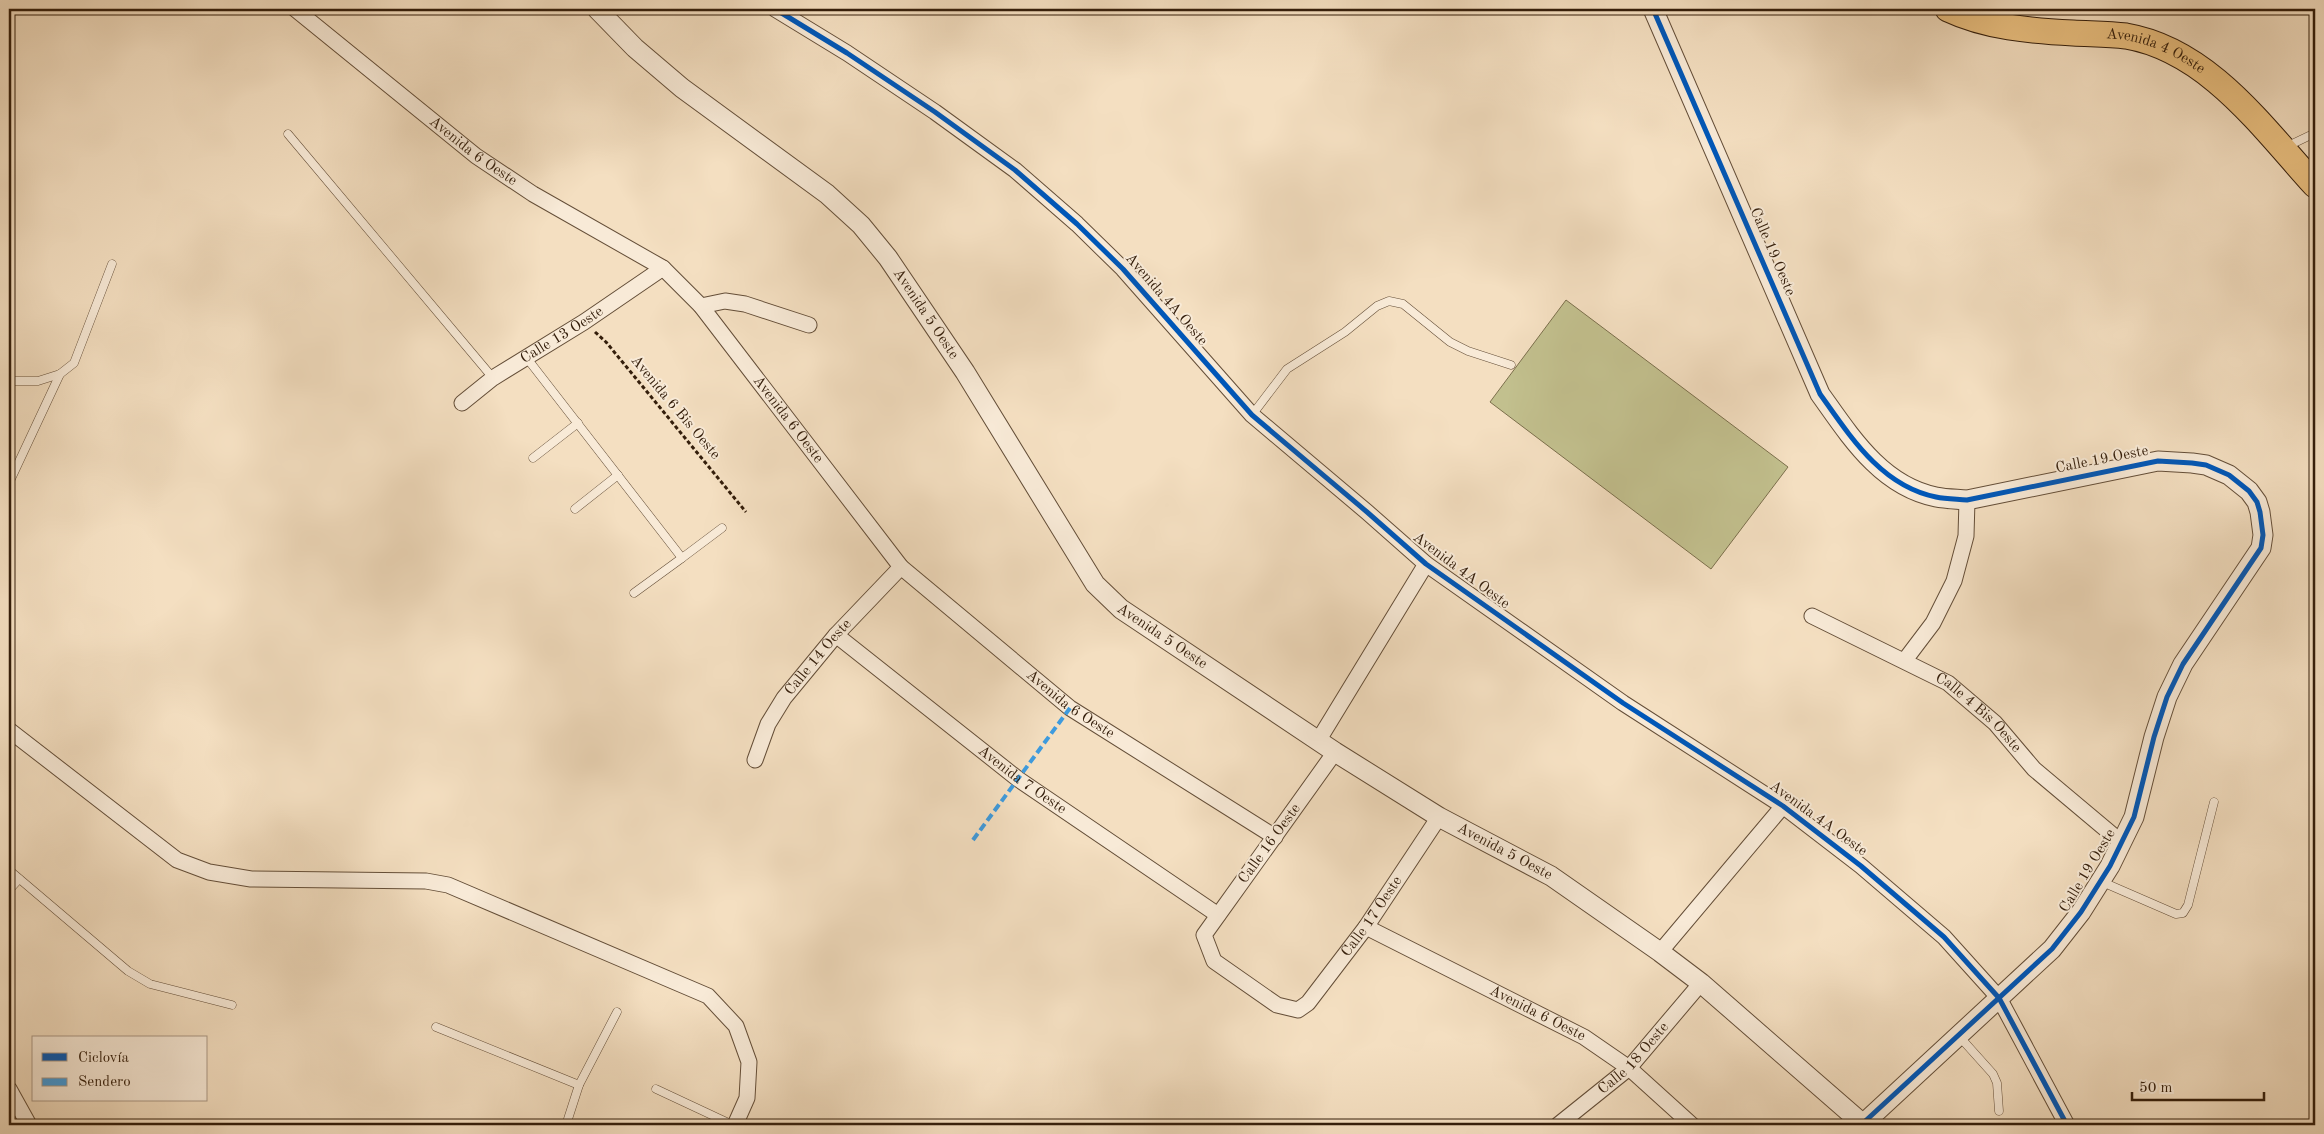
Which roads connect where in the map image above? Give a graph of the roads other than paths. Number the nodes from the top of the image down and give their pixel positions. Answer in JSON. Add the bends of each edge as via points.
{"nodes":[{"id":1,"x":295,"y":9,"type":"edge"},
{"id":2,"x":597,"y":9,"type":"edge"},
{"id":3,"x":775,"y":9,"type":"edge"},
{"id":4,"x":1653,"y":9,"type":"edge"},
{"id":5,"x":1948,"y":9,"type":"edge"},
{"id":6,"x":2315,"y":133,"type":"edge"},
{"id":7,"x":288,"y":134,"type":"dead end"},
{"id":8,"x":2282,"y":150,"type":"junction"},
{"id":9,"x":2315,"y":185,"type":"edge"},
{"id":10,"x":112,"y":264,"type":"dead end"},
{"id":11,"x":663,"y":268,"type":"junction"},
{"id":12,"x":701,"y":306,"type":"junction"},
{"id":13,"x":809,"y":325,"type":"dead end"},
{"id":14,"x":526,"y":357,"type":"junction"},
{"id":15,"x":1511,"y":365,"type":"dead end"},
{"id":16,"x":60,"y":374,"type":"junction"},
{"id":17,"x":493,"y":378,"type":"junction"},
{"id":18,"x":9,"y":381,"type":"edge"},
{"id":19,"x":462,"y":403,"type":"dead end"},
{"id":20,"x":1252,"y":416,"type":"junction"},
{"id":21,"x":578,"y":423,"type":"junction"},
{"id":22,"x":533,"y":458,"type":"dead end"},
{"id":23,"x":618,"y":475,"type":"junction"},
{"id":24,"x":9,"y":483,"type":"edge"},
{"id":25,"x":1967,"y":500,"type":"junction"},
{"id":26,"x":575,"y":509,"type":"dead end"},
{"id":27,"x":722,"y":528,"type":"dead end"},
{"id":28,"x":682,"y":558,"type":"junction"},
{"id":29,"x":1426,"y":564,"type":"junction"},
{"id":30,"x":901,"y":567,"type":"junction"},
{"id":31,"x":634,"y":593,"type":"dead end"},
{"id":32,"x":1812,"y":616,"type":"dead end"},
{"id":33,"x":836,"y":635,"type":"junction"},
{"id":34,"x":1905,"y":660,"type":"junction"},
{"id":35,"x":9,"y":730,"type":"edge"},
{"id":36,"x":1318,"y":741,"type":"junction"},
{"id":37,"x":1335,"y":752,"type":"junction"},
{"id":38,"x":755,"y":760,"type":"dead end"},
{"id":39,"x":2214,"y":802,"type":"dead end"},
{"id":40,"x":1783,"y":806,"type":"junction"},
{"id":41,"x":1439,"y":817,"type":"junction"},
{"id":42,"x":1275,"y":837,"type":"junction"},
{"id":43,"x":2121,"y":842,"type":"junction"},
{"id":44,"x":9,"y":870,"type":"edge"},
{"id":45,"x":19,"y":879,"type":"junction"},
{"id":46,"x":2100,"y":880,"type":"junction"},
{"id":47,"x":9,"y":890,"type":"edge"},
{"id":48,"x":1218,"y":915,"type":"junction"},
{"id":49,"x":1366,"y":927,"type":"junction"},
{"id":50,"x":1660,"y":952,"type":"junction"},
{"id":51,"x":1701,"y":983,"type":"junction"},
{"id":52,"x":1999,"y":998,"type":"junction"},
{"id":53,"x":232,"y":1005,"type":"dead end"},
{"id":54,"x":1298,"y":1010,"type":"joint"},
{"id":55,"x":617,"y":1012,"type":"dead end"},
{"id":56,"x":436,"y":1027,"type":"dead end"},
{"id":57,"x":1958,"y":1034,"type":"junction"},
{"id":58,"x":1629,"y":1068,"type":"junction"},
{"id":59,"x":579,"y":1085,"type":"junction"},
{"id":60,"x":9,"y":1089,"type":"edge"},
{"id":61,"x":656,"y":1089,"type":"dead end"},
{"id":62,"x":1999,"y":1111,"type":"dead end"},
{"id":63,"x":29,"y":1125,"type":"edge"},
{"id":64,"x":571,"y":1125,"type":"edge"},
{"id":65,"x":734,"y":1125,"type":"edge"},
{"id":66,"x":1558,"y":1125,"type":"edge"},
{"id":67,"x":1692,"y":1125,"type":"edge"},
{"id":68,"x":1863,"y":1125,"type":"edge"},
{"id":69,"x":2067,"y":1125,"type":"edge"}],
"edges":[{"from":1,"to":11,"type":"street","name":"Avenida 6 Oeste","via":[[476,156],[533,194]]},
{"from":2,"to":36,"type":"street","name":"Avenida 5 Oeste","via":[[634,48],[682,88],[827,194],[861,225],[965,372],[1095,584],[1121,609]]},
{"from":3,"to":20,"type":"street","name":"Avenida 4A Oeste","via":[[855,58],[1015,170],[1123,269]]},
{"from":4,"to":25,"type":"street","name":"Calle 19 Oeste","via":[[1820,394],[1860,449],[1889,476],[1907,487],[1935,496]]},
{"from":5,"to":8,"type":"main road","name":"Avenida 4 Oeste","via":[[1974,19],[2020,28],[2126,36],[2149,42],[2205,70]]},
{"from":6,"to":8,"type":"lane"},
{"from":7,"to":17,"type":"lane"},
{"from":8,"to":9,"type":"main road","name":"Avenida 4 Oeste"},
{"from":10,"to":16,"type":"lane","via":[[74,363]]},
{"from":11,"to":12,"type":"street","name":"Avenida 6 Oeste"},
{"from":11,"to":14,"type":"street","name":"Calle 13 Oeste"},
{"from":12,"to":13,"type":"street","via":[[725,301],[744,304]]},
{"from":12,"to":30,"type":"street","name":"Avenida 6 Oeste"},
{"from":14,"to":17,"type":"street","name":"Calle 13 Oeste"},
{"from":14,"to":21,"type":"lane"},
{"from":15,"to":20,"type":"lane","via":[[1450,342],[1403,304],[1389,301],[1287,369]]},
{"from":16,"to":18,"type":"lane","via":[[38,381]]},
{"from":16,"to":24,"type":"lane"},
{"from":17,"to":19,"type":"street","name":"Calle 13 Oeste"},
{"from":20,"to":29,"type":"street","name":"Avenida 4A Oeste"},
{"from":21,"to":22,"type":"lane"},
{"from":21,"to":23,"type":"lane"},
{"from":23,"to":26,"type":"lane"},
{"from":23,"to":28,"type":"lane"},
{"from":25,"to":34,"type":"street","via":[[1966,536],[1954,581],[1933,623]]},
{"from":25,"to":43,"type":"street","name":"Calle 19 Oeste","via":[[2158,461],[2176,461],[2206,465],[2229,475],[2257,502],[2262,523],[2261,548],[2183,664],[2167,697],[2134,817]]},
{"from":27,"to":28,"type":"lane"},
{"from":28,"to":31,"type":"lane"},
{"from":29,"to":36,"type":"street"},
{"from":29,"to":40,"type":"street","name":"Avenida 4A Oeste","via":[[1623,703]]},
{"from":30,"to":33,"type":"street","name":"Calle 14 Oeste"},
{"from":30,"to":42,"type":"street","name":"Avenida 6 Oeste","via":[[1070,708]]},
{"from":32,"to":34,"type":"street","name":"Calle 4 Bis Oeste"},
{"from":33,"to":38,"type":"street","name":"Calle 14 Oeste","via":[[784,698],[768,724]]},
{"from":33,"to":48,"type":"street","name":"Avenida 7 Oeste","via":[[1018,779]]},
{"from":34,"to":43,"type":"street","name":"Calle 4 Bis Oeste","via":[[1948,683],[1996,723],[2034,769]]},
{"from":35,"to":65,"type":"street","via":[[177,860],[200,869],[251,879],[426,881],[448,885],[708,996],[736,1026],[749,1062],[748,1098]]},
{"from":36,"to":37,"type":"street","name":"Avenida 5 Oeste"},
{"from":37,"to":41,"type":"street","name":"Avenida 5 Oeste"},
{"from":37,"to":42,"type":"street","name":"Calle 16 Oeste"},
{"from":39,"to":46,"type":"lane","via":[[2188,905],[2183,913],[2176,914]]},
{"from":40,"to":50,"type":"street"},
{"from":40,"to":52,"type":"street","name":"Avenida 4A Oeste","via":[[1861,866],[1944,937]]},
{"from":41,"to":49,"type":"street","name":"Calle 17 Oeste"},
{"from":41,"to":50,"type":"street","name":"Avenida 5 Oeste","via":[[1551,876]]},
{"from":42,"to":48,"type":"street","name":"Calle 16 Oeste"},
{"from":43,"to":46,"type":"street","name":"Calle 19 Oeste"},
{"from":44,"to":45,"type":"lane"},
{"from":45,"to":47,"type":"lane"},
{"from":45,"to":53,"type":"lane","via":[[150,984]]},
{"from":46,"to":52,"type":"street","name":"Calle 19 Oeste","via":[[2052,949]]},
{"from":48,"to":54,"type":"street","name":"Calle 16 Oeste","via":[[1204,935],[1214,961],[1276,1005]]},
{"from":49,"to":54,"type":"street","name":"Calle 17 Oeste","via":[[1308,1003]]},
{"from":49,"to":58,"type":"street","name":"Avenida 6 Oeste","via":[[1550,1018]]},
{"from":50,"to":51,"type":"street","name":"Avenida 5 Oeste"},
{"from":51,"to":58,"type":"street","name":"Calle 18 Oeste"},
{"from":51,"to":68,"type":"street","name":"Avenida 5 Oeste"},
{"from":52,"to":57,"type":"street","name":"Calle 19 Oeste"},
{"from":52,"to":69,"type":"street","name":"Avenida 4A Oeste"},
{"from":55,"to":59,"type":"lane"},
{"from":56,"to":59,"type":"lane"},
{"from":57,"to":62,"type":"lane","via":[[1993,1074],[1997,1083]]},
{"from":57,"to":68,"type":"street","name":"Calle 19 Oeste"},
{"from":58,"to":66,"type":"street","name":"Calle 18 Oeste"},
{"from":58,"to":67,"type":"street","name":"Avenida 6 Oeste"},
{"from":59,"to":64,"type":"lane","via":[[568,1119]]},
{"from":60,"to":63,"type":"street"},
{"from":61,"to":65,"type":"lane"}]}
